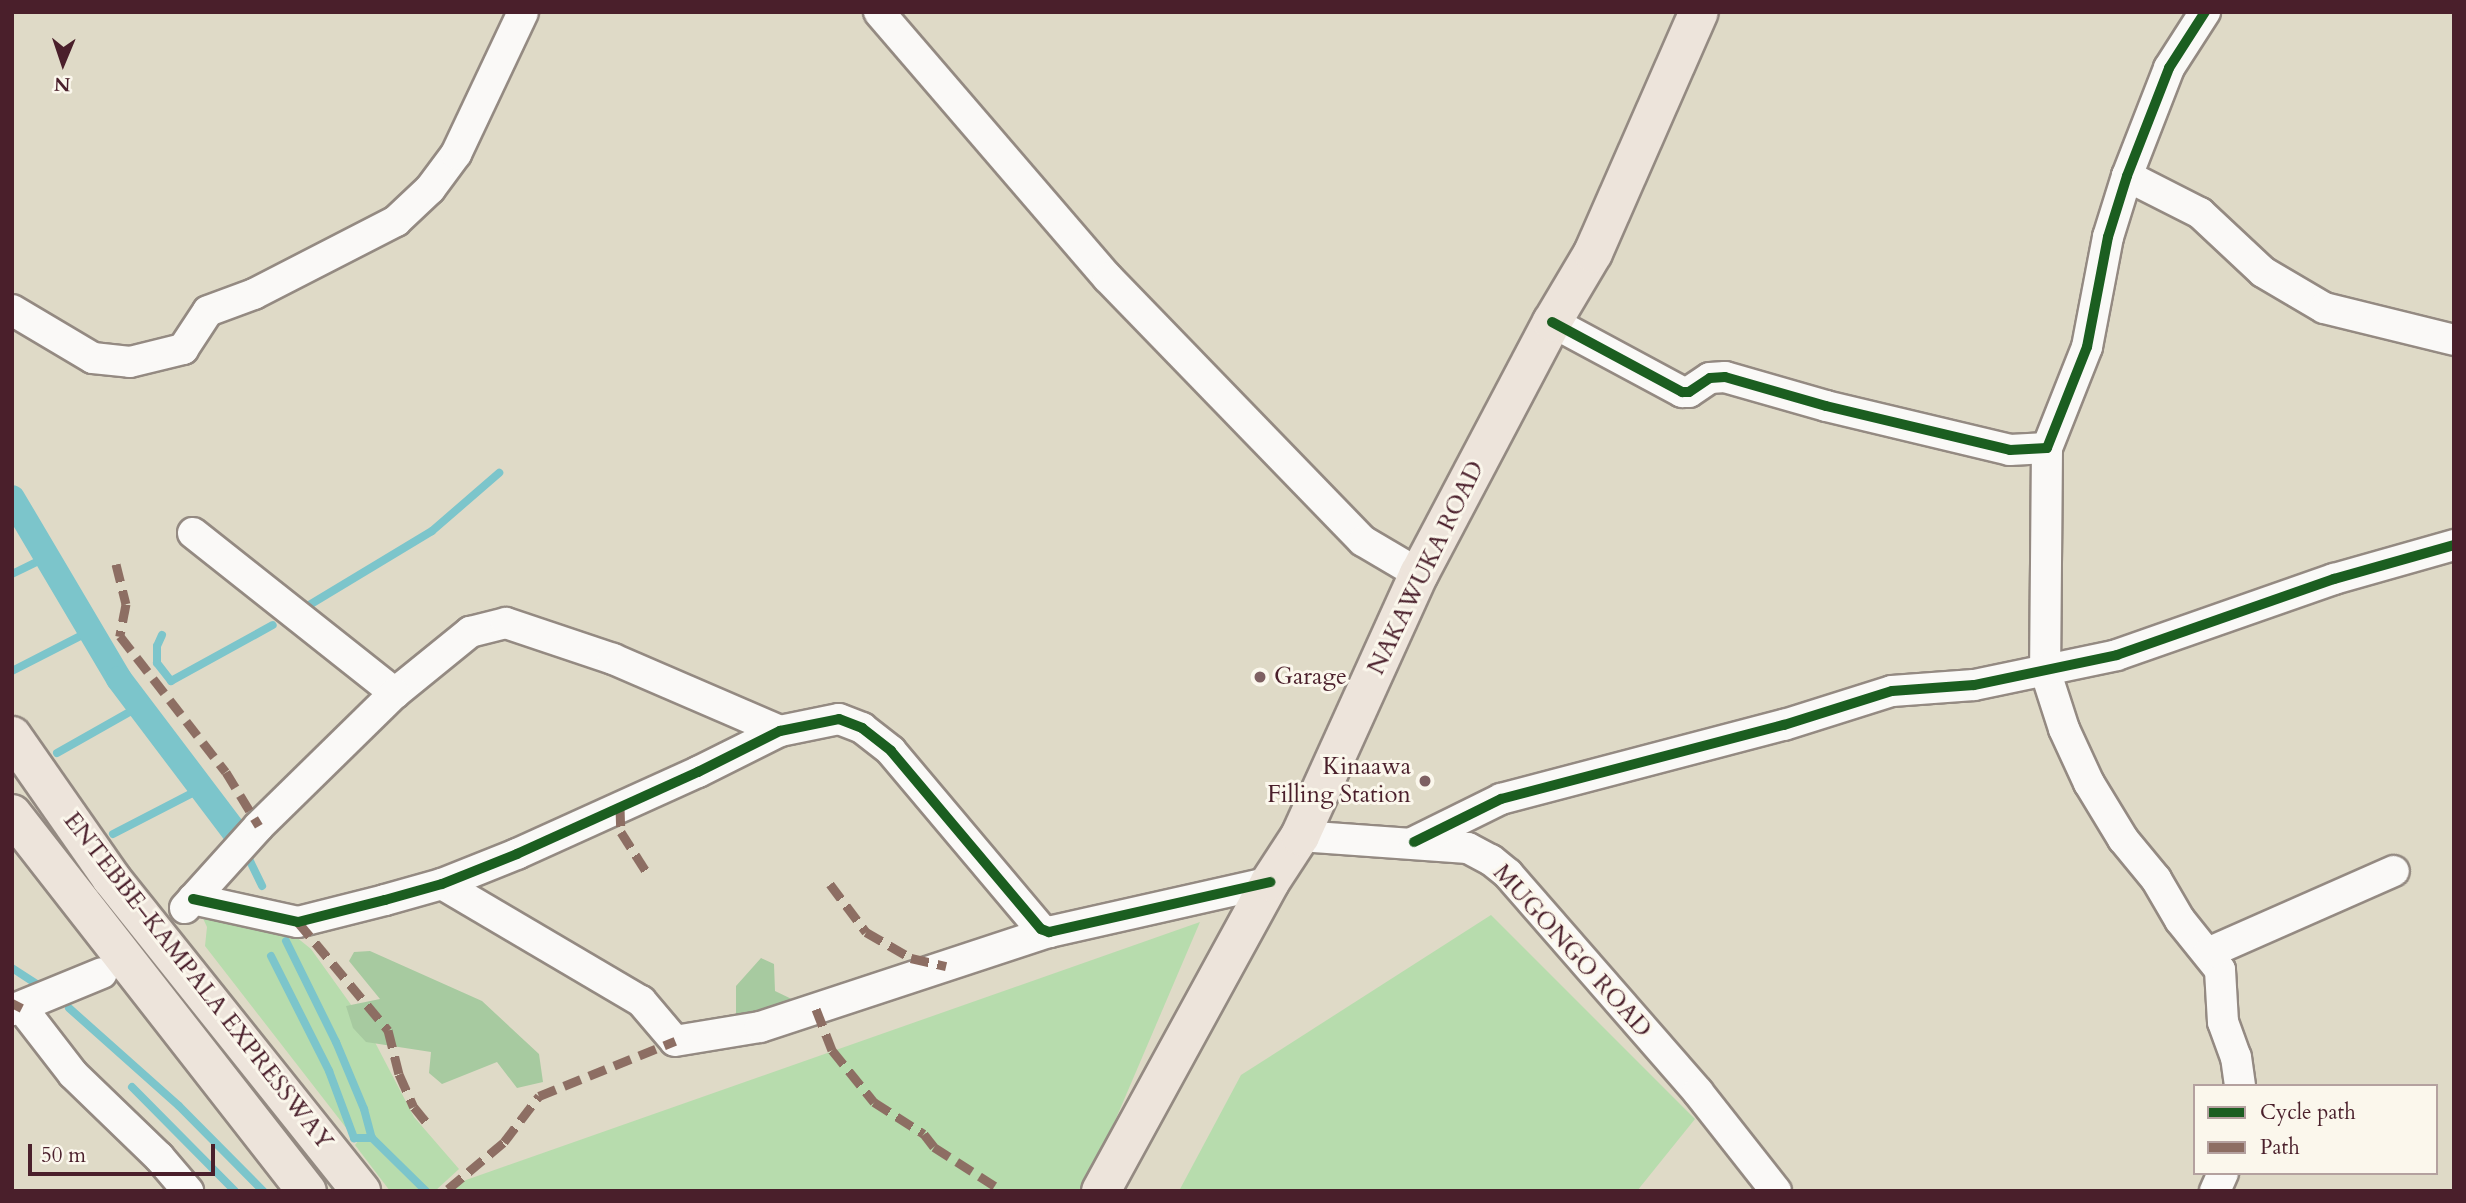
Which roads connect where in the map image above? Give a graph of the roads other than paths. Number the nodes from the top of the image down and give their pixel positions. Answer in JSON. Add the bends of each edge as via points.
{"nodes":[{"id":1,"x":523,"y":12,"type":"edge"},
{"id":2,"x":879,"y":12,"type":"edge"},
{"id":3,"x":1699,"y":12,"type":"edge"},
{"id":4,"x":2205,"y":12,"type":"edge"},
{"id":5,"x":2127,"y":176,"type":"junction"},
{"id":6,"x":12,"y":310,"type":"edge"},
{"id":7,"x":1552,"y":322,"type":"junction"},
{"id":8,"x":2454,"y":340,"type":"edge"},
{"id":9,"x":2047,"y":448,"type":"junction"},
{"id":10,"x":193,"y":533,"type":"dead end"},
{"id":11,"x":2454,"y":545,"type":"edge"},
{"id":12,"x":1419,"y":574,"type":"junction"},
{"id":13,"x":2045,"y":670,"type":"junction"},
{"id":14,"x":395,"y":693,"type":"junction"},
{"id":15,"x":779,"y":731,"type":"junction"},
{"id":16,"x":12,"y":736,"type":"edge"},
{"id":17,"x":12,"y":814,"type":"edge"},
{"id":18,"x":1300,"y":836,"type":"junction"},
{"id":19,"x":1414,"y":842,"type":"junction"},
{"id":20,"x":2394,"y":871,"type":"dead end"},
{"id":21,"x":1270,"y":881,"type":"junction"},
{"id":22,"x":442,"y":884,"type":"junction"},
{"id":23,"x":1049,"y":932,"type":"junction"},
{"id":24,"x":2208,"y":953,"type":"junction"},
{"id":25,"x":102,"y":973,"type":"dead end"},
{"id":26,"x":17,"y":1009,"type":"edge"},
{"id":27,"x":2240,"y":1084,"type":"edge"},
{"id":28,"x":188,"y":1191,"type":"edge"},
{"id":29,"x":307,"y":1191,"type":"edge"},
{"id":30,"x":361,"y":1191,"type":"edge"},
{"id":31,"x":1101,"y":1191,"type":"edge"},
{"id":32,"x":1776,"y":1191,"type":"edge"}],
"edges":[{"from":1,"to":6,"type":"street","via":[[456,153],[430,189],[396,221],[254,294],[208,312],[183,349],[130,362],[93,358]]},
{"from":2,"to":12,"type":"street","via":[[1108,278],[1363,541]]},
{"from":3,"to":7,"type":"main road","name":"NAKAWUKA ROAD","via":[[1593,253]]},
{"from":4,"to":5,"type":"street","via":[[2169,68]]},
{"from":5,"to":8,"type":"street","via":[[2200,213],[2263,272],[2324,309]]},
{"from":5,"to":9,"type":"street","via":[[2108,237],[2087,347]]},
{"from":7,"to":9,"type":"street","via":[[1682,392],[1710,377],[1726,377],[2010,450]]},
{"from":7,"to":12,"type":"main road","name":"NAKAWUKA ROAD"},
{"from":9,"to":13,"type":"street"},
{"from":10,"to":14,"type":"street"},
{"from":11,"to":13,"type":"street","via":[[2334,579],[2117,654]]},
{"from":12,"to":18,"type":"main road","name":"NAKAWUKA ROAD"},
{"from":13,"to":19,"type":"street","via":[[1974,685],[1892,691],[1501,799]]},
{"from":13,"to":24,"type":"street","via":[[2064,729],[2089,783],[2123,839]]},
{"from":14,"to":15,"type":"street","via":[[470,632],[506,623],[613,659]]},
{"from":14,"to":22,"type":"street","via":[[259,826],[189,904],[298,922]]},
{"from":15,"to":22,"type":"street","via":[[620,808]]},
{"from":15,"to":23,"type":"street","via":[[839,719],[862,729],[891,751],[1034,923]]},
{"from":16,"to":30,"type":"main road","name":"ENTEBBE–KAMPALA EXPRESSWAY","via":[[111,878]]},
{"from":17,"to":29,"type":"main road","name":"ENTEBBE–KAMPALA EXPRESSWAY"},
{"from":18,"to":19,"type":"street","name":"MUGONGO ROAD"},
{"from":18,"to":21,"type":"main road","name":"NAKAWUKA ROAD"},
{"from":19,"to":32,"type":"street","name":"MUGONGO ROAD","via":[[1468,848],[1508,874],[1698,1091]]},
{"from":20,"to":24,"type":"street"},
{"from":21,"to":23,"type":"street"},
{"from":21,"to":31,"type":"main road","name":"NAKAWUKA ROAD"},
{"from":22,"to":23,"type":"street","via":[[641,1001],[675,1041],[760,1027]]},
{"from":24,"to":27,"type":"street","via":[[2220,970],[2223,1022]]},
{"from":25,"to":26,"type":"street"},
{"from":26,"to":28,"type":"street","via":[[73,1074]]}]}
